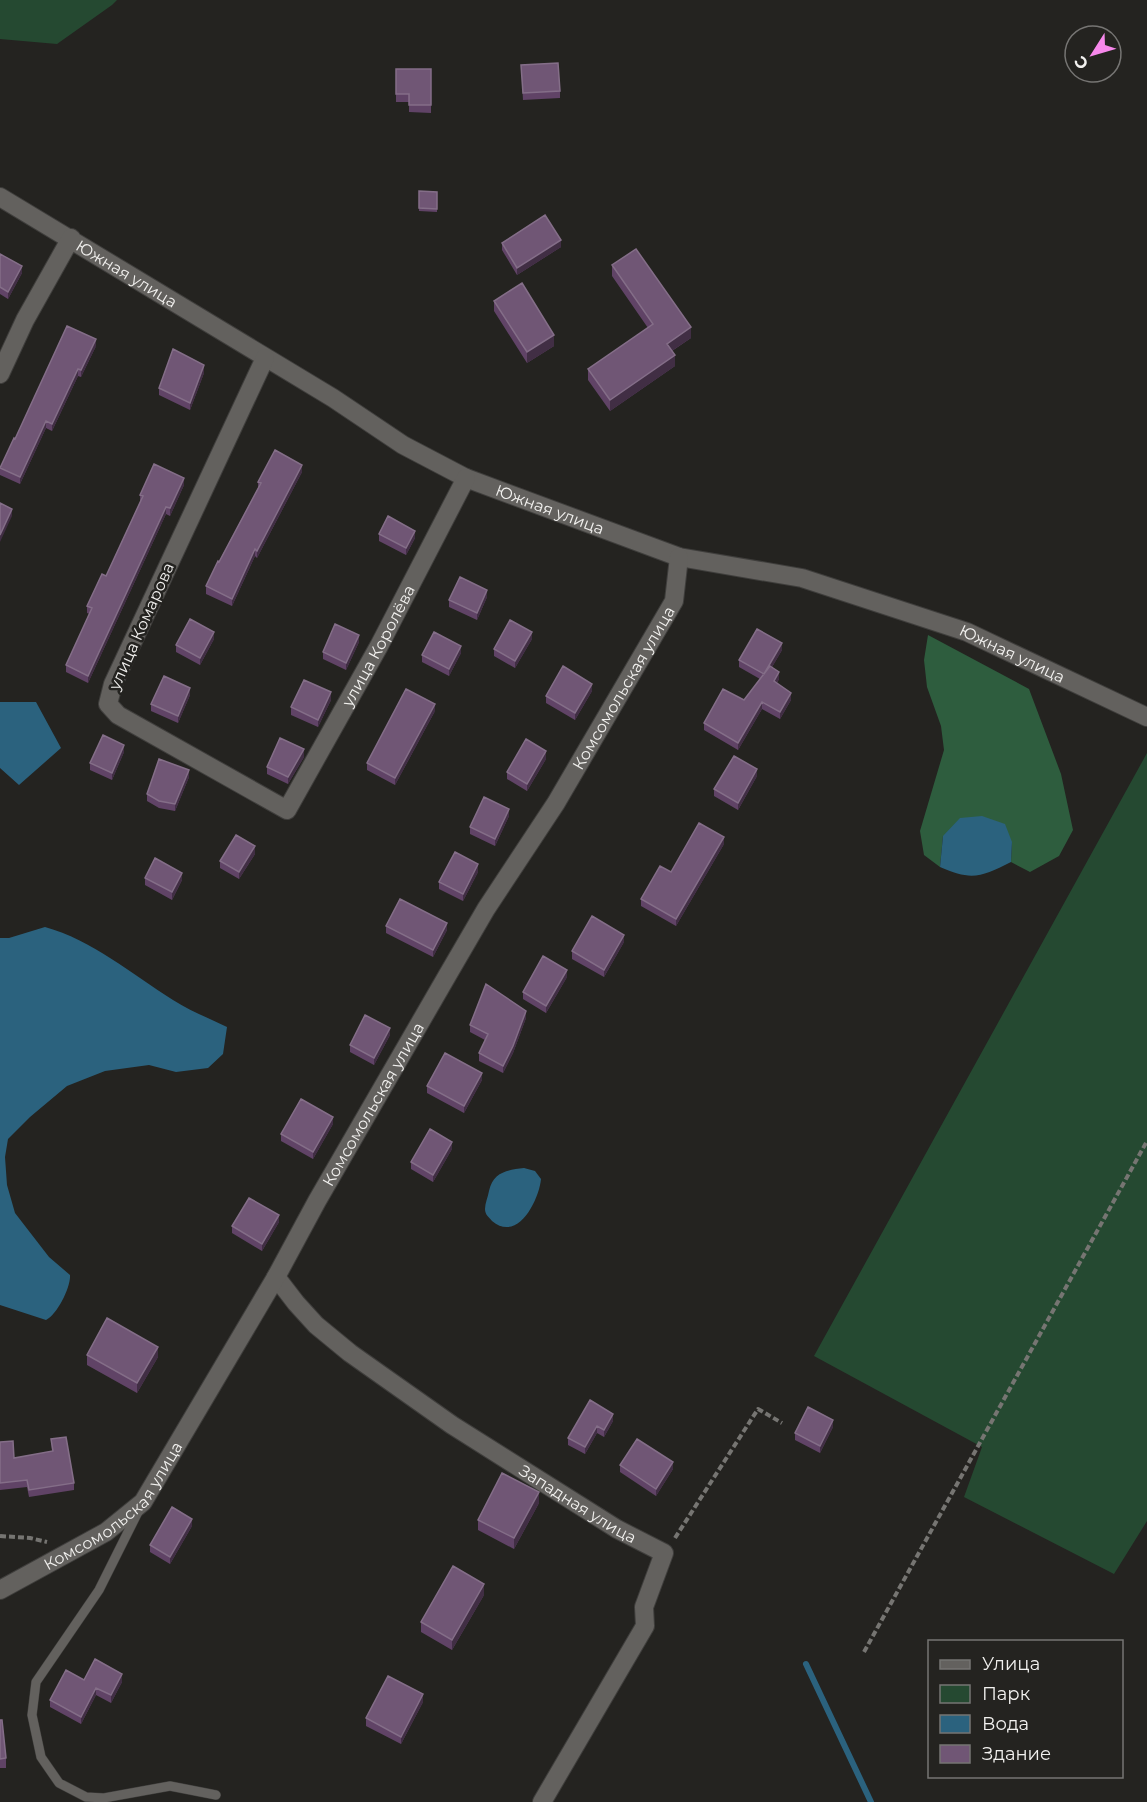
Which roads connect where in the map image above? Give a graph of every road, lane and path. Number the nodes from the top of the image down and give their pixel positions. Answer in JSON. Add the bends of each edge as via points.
{"nodes":[{"id":1,"x":0,"y":197,"type":"edge"},
{"id":2,"x":71,"y":238,"type":"junction"},
{"id":3,"x":265,"y":358,"type":"junction"},
{"id":4,"x":0,"y":374,"type":"edge"},
{"id":5,"x":466,"y":478,"type":"junction"},
{"id":6,"x":679,"y":557,"type":"junction"},
{"id":7,"x":1147,"y":717,"type":"edge"},
{"id":8,"x":287,"y":810,"type":"joint"},
{"id":9,"x":1147,"y":1141,"type":"edge"},
{"id":10,"x":276,"y":1277,"type":"junction"},
{"id":11,"x":782,"y":1423,"type":"dead end"},
{"id":12,"x":143,"y":1503,"type":"junction"},
{"id":13,"x":0,"y":1536,"type":"edge"},
{"id":14,"x":70,"y":1552,"type":"junction"},
{"id":15,"x":664,"y":1553,"type":"junction"},
{"id":16,"x":0,"y":1590,"type":"edge"},
{"id":17,"x":864,"y":1652,"type":"dead end"},
{"id":18,"x":216,"y":1795,"type":"dead end"},
{"id":19,"x":542,"y":1802,"type":"edge"}],
"edges":[{"from":1,"to":2,"type":"street","name":"Южная улица"},
{"from":2,"to":3,"type":"street","name":"Южная улица"},
{"from":2,"to":4,"type":"street"},
{"from":3,"to":5,"type":"street","name":"Южная улица","via":[[403,445]]},
{"from":3,"to":8,"type":"street","name":"улица Комарова","via":[[113,684],[108,704],[118,715]]},
{"from":5,"to":6,"type":"street","name":"Южная улица"},
{"from":5,"to":8,"type":"street","name":"улица Королёва","via":[[379,646]]},
{"from":6,"to":7,"type":"street","name":"Южная улица","via":[[802,578],[967,632]]},
{"from":6,"to":10,"type":"street","name":"Комсомольская улица","via":[[674,601],[556,803],[486,909]]},
{"from":9,"to":17,"type":"path"},
{"from":10,"to":12,"type":"street","name":"Комсомольская улица"},
{"from":10,"to":15,"type":"street","name":"Западная улица","via":[[316,1325],[350,1353],[452,1425],[617,1529]]},
{"from":11,"to":15,"type":"path","via":[[758,1409]]},
{"from":12,"to":14,"type":"street","name":"Комсомольская улица","via":[[106,1532]]},
{"from":12,"to":18,"type":"lane","via":[[99,1590],[36,1682],[32,1715],[41,1757],[59,1783],[86,1797],[104,1798],[170,1786]]},
{"from":13,"to":14,"type":"path","via":[[49,1542]]},
{"from":14,"to":16,"type":"street","name":"Комсомольская улица"},
{"from":15,"to":19,"type":"street","via":[[644,1607],[645,1626]]}]}
